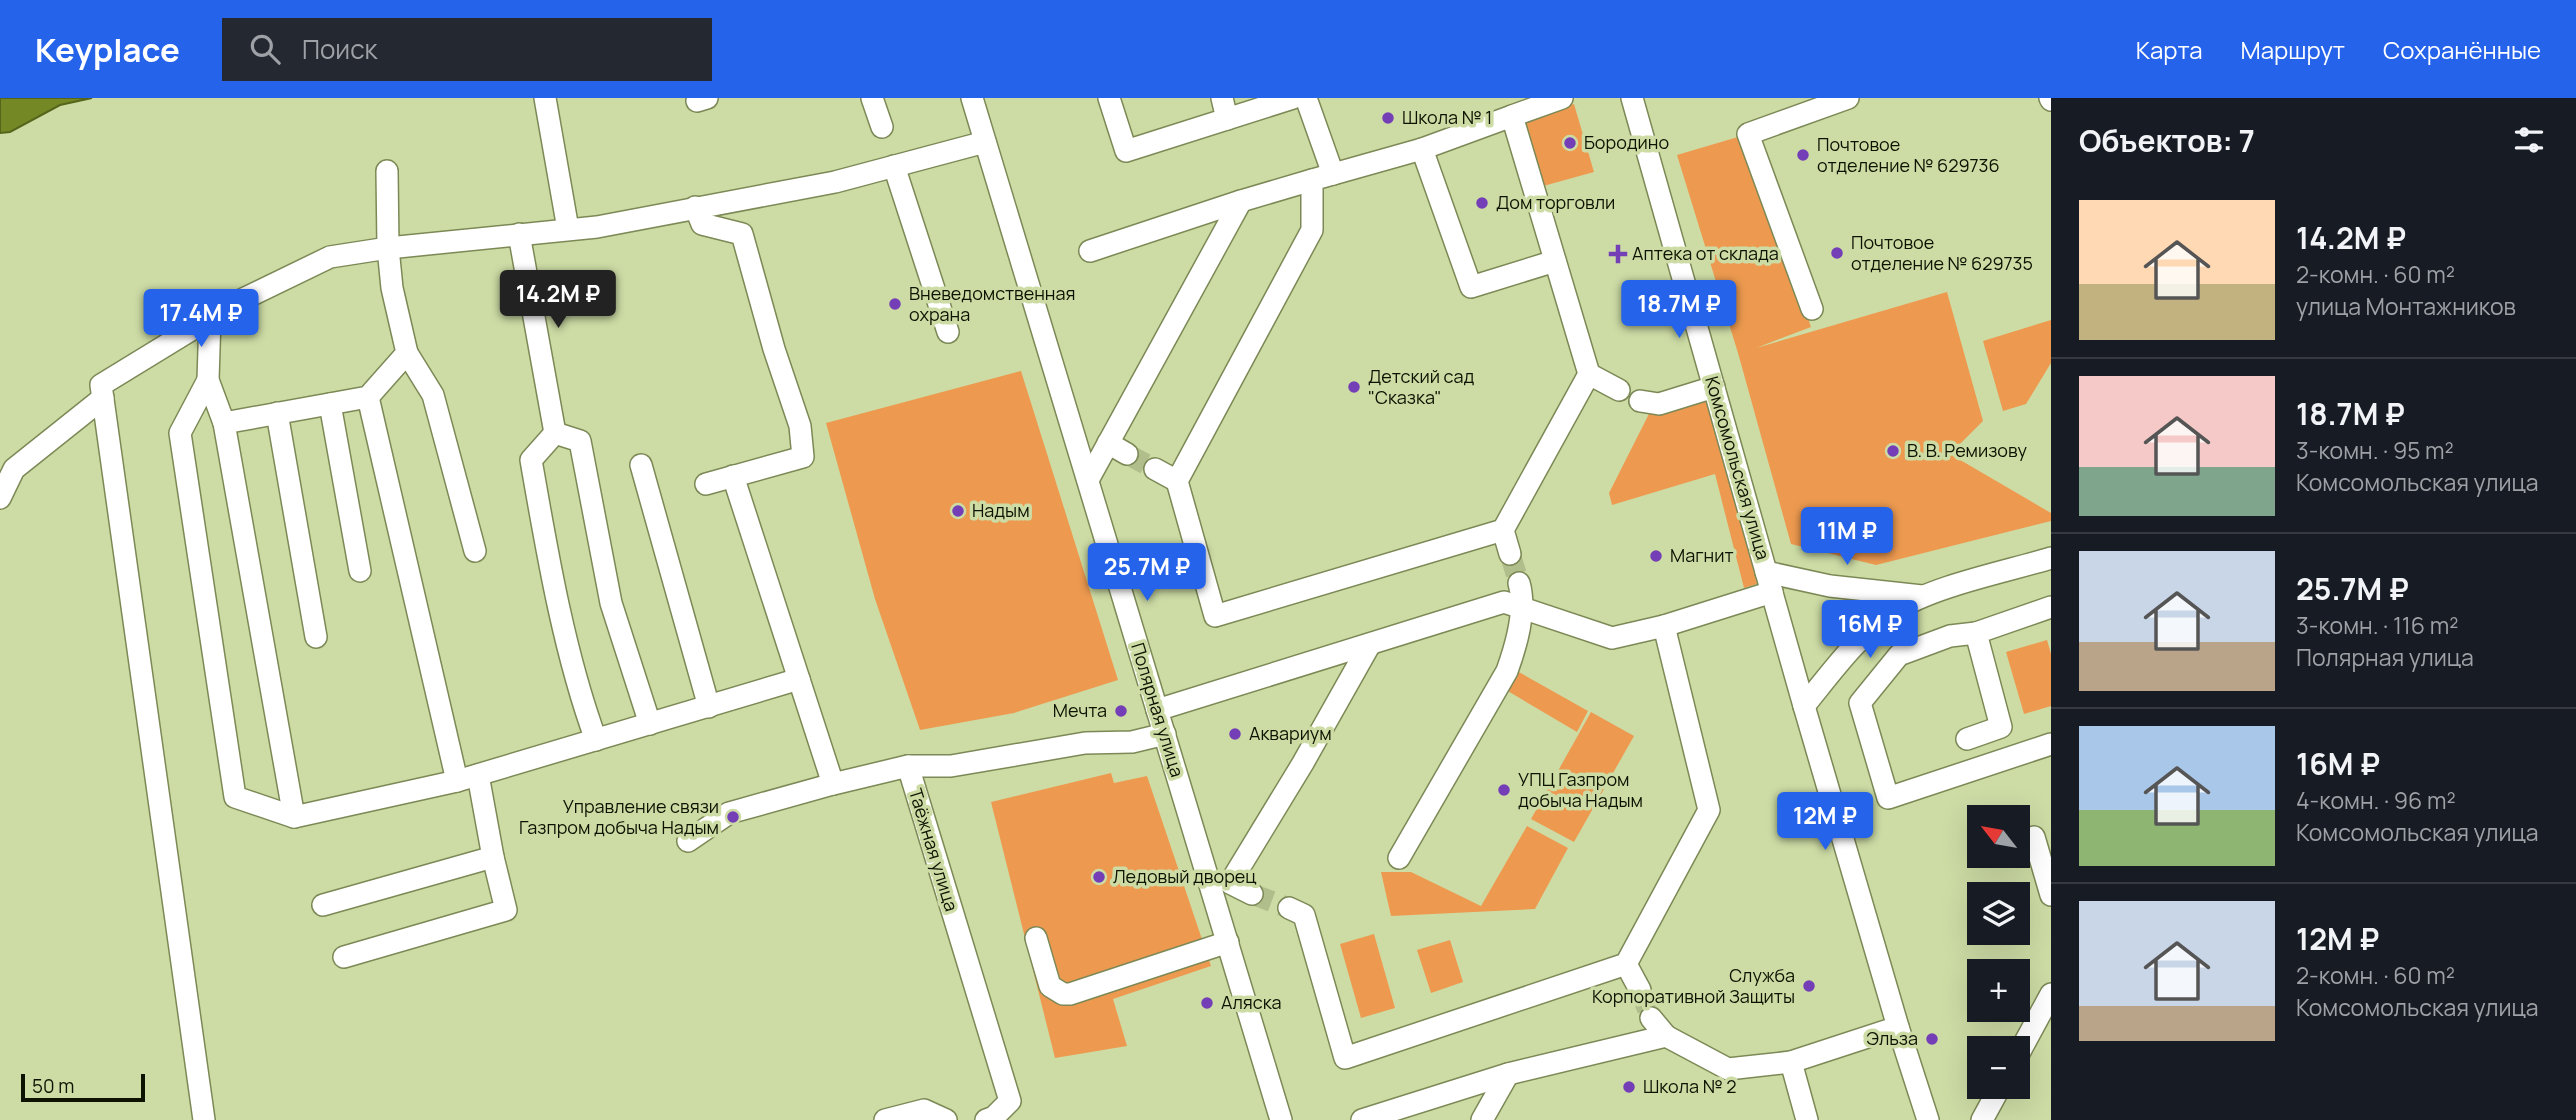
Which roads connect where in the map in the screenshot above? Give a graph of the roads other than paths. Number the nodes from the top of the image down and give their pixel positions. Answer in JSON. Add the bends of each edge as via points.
{"nodes":[{"id":1,"x":545,"y":98,"type":"edge"},
{"id":2,"x":872,"y":98,"type":"edge"},
{"id":3,"x":972,"y":98,"type":"edge"},
{"id":4,"x":1109,"y":98,"type":"edge"},
{"id":5,"x":1222,"y":98,"type":"edge"},
{"id":6,"x":1293,"y":98,"type":"edge"},
{"id":7,"x":1306,"y":98,"type":"edge"},
{"id":8,"x":1562,"y":98,"type":"edge"},
{"id":9,"x":1632,"y":98,"type":"edge"},
{"id":10,"x":1849,"y":98,"type":"edge"},
{"id":11,"x":1512,"y":116,"type":"junction"},
{"id":12,"x":1227,"y":119,"type":"junction"},
{"id":13,"x":881,"y":127,"type":"dead end"},
{"id":14,"x":985,"y":142,"type":"junction"},
{"id":15,"x":1422,"y":149,"type":"junction"},
{"id":16,"x":894,"y":166,"type":"junction"},
{"id":17,"x":387,"y":171,"type":"dead end"},
{"id":18,"x":1322,"y":177,"type":"junction"},
{"id":19,"x":1241,"y":201,"type":"junction"},
{"id":20,"x":695,"y":207,"type":"junction"},
{"id":21,"x":568,"y":229,"type":"junction"},
{"id":22,"x":519,"y":234,"type":"junction"},
{"id":23,"x":388,"y":248,"type":"junction"},
{"id":24,"x":1090,"y":251,"type":"dead end"},
{"id":25,"x":1555,"y":261,"type":"junction"},
{"id":26,"x":1812,"y":309,"type":"dead end"},
{"id":27,"x":210,"y":318,"type":"junction"},
{"id":28,"x":948,"y":332,"type":"dead end"},
{"id":29,"x":407,"y":353,"type":"junction"},
{"id":30,"x":1589,"y":374,"type":"junction"},
{"id":31,"x":208,"y":380,"type":"junction"},
{"id":32,"x":1714,"y":387,"type":"junction"},
{"id":33,"x":1619,"y":390,"type":"dead end"},
{"id":34,"x":368,"y":397,"type":"junction"},
{"id":35,"x":103,"y":398,"type":"junction"},
{"id":36,"x":1640,"y":401,"type":"dead end"},
{"id":37,"x":330,"y":404,"type":"junction"},
{"id":38,"x":277,"y":413,"type":"junction"},
{"id":39,"x":223,"y":423,"type":"junction"},
{"id":40,"x":555,"y":433,"type":"junction"},
{"id":41,"x":641,"y":465,"type":"dead end"},
{"id":42,"x":1155,"y":469,"type":"tunnel mouth"},
{"id":43,"x":733,"y":476,"type":"junction"},
{"id":44,"x":1088,"y":480,"type":"junction"},
{"id":45,"x":1177,"y":481,"type":"junction"},
{"id":46,"x":706,"y":484,"type":"dead end"},
{"id":47,"x":0,"y":498,"type":"edge"},
{"id":48,"x":1503,"y":530,"type":"junction"},
{"id":49,"x":475,"y":551,"type":"dead end"},
{"id":50,"x":1510,"y":554,"type":"tunnel mouth"},
{"id":51,"x":2051,"y":558,"type":"edge"},
{"id":52,"x":360,"y":571,"type":"dead end"},
{"id":53,"x":1769,"y":582,"type":"junction"},
{"id":54,"x":1519,"y":583,"type":"tunnel mouth"},
{"id":55,"x":1922,"y":596,"type":"junction"},
{"id":56,"x":2051,"y":607,"type":"edge"},
{"id":57,"x":1521,"y":608,"type":"junction"},
{"id":58,"x":1664,"y":626,"type":"junction"},
{"id":59,"x":1976,"y":633,"type":"junction"},
{"id":60,"x":316,"y":637,"type":"dead end"},
{"id":61,"x":1370,"y":644,"type":"junction"},
{"id":62,"x":799,"y":679,"type":"junction"},
{"id":63,"x":1804,"y":706,"type":"junction"},
{"id":64,"x":709,"y":707,"type":"junction"},
{"id":65,"x":1157,"y":710,"type":"junction"},
{"id":66,"x":650,"y":724,"type":"junction"},
{"id":67,"x":1165,"y":734,"type":"junction"},
{"id":68,"x":1967,"y":739,"type":"dead end"},
{"id":69,"x":596,"y":740,"type":"junction"},
{"id":70,"x":2051,"y":744,"type":"edge"},
{"id":71,"x":908,"y":766,"type":"junction"},
{"id":72,"x":478,"y":775,"type":"junction"},
{"id":73,"x":457,"y":781,"type":"junction"},
{"id":74,"x":832,"y":784,"type":"junction"},
{"id":75,"x":294,"y":817,"type":"junction"},
{"id":76,"x":2034,"y":837,"type":"dead end"},
{"id":77,"x":688,"y":841,"type":"dead end"},
{"id":78,"x":493,"y":857,"type":"junction"},
{"id":79,"x":1399,"y":858,"type":"dead end"},
{"id":80,"x":1221,"y":887,"type":"junction"},
{"id":81,"x":1252,"y":894,"type":"tunnel mouth"},
{"id":82,"x":2051,"y":895,"type":"edge"},
{"id":83,"x":323,"y":905,"type":"dead end"},
{"id":84,"x":1289,"y":908,"type":"tunnel mouth"},
{"id":85,"x":1036,"y":938,"type":"dead end"},
{"id":86,"x":1228,"y":943,"type":"junction"},
{"id":87,"x":344,"y":957,"type":"dead end"},
{"id":88,"x":1626,"y":964,"type":"junction"},
{"id":89,"x":1640,"y":990,"type":"tunnel mouth"},
{"id":90,"x":2051,"y":995,"type":"edge"},
{"id":91,"x":1651,"y":1018,"type":"tunnel mouth"},
{"id":92,"x":1898,"y":1027,"type":"junction"},
{"id":93,"x":1666,"y":1036,"type":"junction"},
{"id":94,"x":2028,"y":1036,"type":"edge"},
{"id":95,"x":1791,"y":1062,"type":"junction"},
{"id":96,"x":1508,"y":1074,"type":"junction"},
{"id":97,"x":1993,"y":1099,"type":"edge"},
{"id":98,"x":204,"y":1120,"type":"edge"},
{"id":99,"x":886,"y":1120,"type":"edge"},
{"id":100,"x":946,"y":1120,"type":"edge"},
{"id":101,"x":986,"y":1120,"type":"edge"},
{"id":102,"x":1282,"y":1120,"type":"edge"},
{"id":103,"x":1362,"y":1120,"type":"edge"},
{"id":104,"x":1482,"y":1120,"type":"edge"},
{"id":105,"x":1807,"y":1120,"type":"edge"},
{"id":106,"x":1928,"y":1120,"type":"edge"},
{"id":107,"x":1982,"y":1120,"type":"edge"}],
"edges":[{"from":1,"to":21,"type":"street"},
{"from":2,"to":13,"type":"street"},
{"from":3,"to":14,"type":"street","name":"Полярная улица"},
{"from":4,"to":12,"type":"street","via":[[1126,151]]},
{"from":5,"to":12,"type":"street"},
{"from":6,"to":12,"type":"street"},
{"from":7,"to":18,"type":"street"},
{"from":8,"to":11,"type":"street"},
{"from":9,"to":32,"type":"street","name":"Комсомольская улица"},
{"from":10,"to":26,"type":"street","via":[[1748,134]]},
{"from":11,"to":15,"type":"street"},
{"from":11,"to":25,"type":"street"},
{"from":14,"to":16,"type":"street"},
{"from":14,"to":44,"type":"street","name":"Полярная улица"},
{"from":15,"to":18,"type":"street"},
{"from":15,"to":25,"type":"street","via":[[1471,287]]},
{"from":16,"to":20,"type":"street","via":[[835,182]]},
{"from":16,"to":28,"type":"street"},
{"from":17,"to":23,"type":"street"},
{"from":18,"to":19,"type":"street"},
{"from":18,"to":45,"type":"street","via":[[1312,230]]},
{"from":19,"to":24,"type":"street"},
{"from":19,"to":44,"type":"street","via":[[1117,448]]},
{"from":20,"to":21,"type":"street"},
{"from":20,"to":43,"type":"street","via":[[702,224],[742,234],[800,426],[803,457]]},
{"from":21,"to":22,"type":"street"},
{"from":22,"to":23,"type":"street"},
{"from":22,"to":40,"type":"street"},
{"from":23,"to":27,"type":"street","via":[[330,257]]},
{"from":23,"to":29,"type":"street"},
{"from":25,"to":30,"type":"street"},
{"from":27,"to":31,"type":"street"},
{"from":27,"to":35,"type":"street","via":[[101,385]]},
{"from":29,"to":34,"type":"street"},
{"from":29,"to":49,"type":"street","via":[[433,395]]},
{"from":30,"to":33,"type":"street"},
{"from":30,"to":48,"type":"street"},
{"from":31,"to":39,"type":"street"},
{"from":31,"to":75,"type":"street","via":[[180,433],[235,797]]},
{"from":32,"to":36,"type":"street","via":[[1659,404]]},
{"from":32,"to":53,"type":"street","name":"Комсомольская улица"},
{"from":34,"to":37,"type":"street"},
{"from":34,"to":73,"type":"street"},
{"from":35,"to":47,"type":"street","via":[[14,469]]},
{"from":35,"to":98,"type":"street"},
{"from":37,"to":38,"type":"street"},
{"from":37,"to":52,"type":"street"},
{"from":38,"to":39,"type":"street"},
{"from":38,"to":60,"type":"street"},
{"from":39,"to":75,"type":"street"},
{"from":40,"to":66,"type":"street","via":[[580,441],[611,603]]},
{"from":40,"to":69,"type":"street","via":[[531,460],[580,697]]},
{"from":41,"to":64,"type":"street"},
{"from":42,"to":45,"type":"street"},
{"from":43,"to":46,"type":"street"},
{"from":43,"to":62,"type":"street"},
{"from":44,"to":65,"type":"street","name":"Полярная улица"},
{"from":45,"to":48,"type":"street","via":[[1215,615]]},
{"from":48,"to":50,"type":"street"},
{"from":51,"to":55,"type":"street"},
{"from":53,"to":55,"type":"street"},
{"from":53,"to":58,"type":"street"},
{"from":53,"to":63,"type":"street","name":"Комсомольская улица"},
{"from":54,"to":57,"type":"street"},
{"from":55,"to":63,"type":"street","via":[[1868,632]]},
{"from":56,"to":59,"type":"street"},
{"from":57,"to":58,"type":"street","via":[[1612,638]]},
{"from":57,"to":61,"type":"street","via":[[1504,602]]},
{"from":57,"to":79,"type":"street","via":[[1507,671]]},
{"from":58,"to":88,"type":"street","via":[[1709,810]]},
{"from":59,"to":68,"type":"street","via":[[2001,727]]},
{"from":59,"to":70,"type":"street","via":[[1950,636],[1899,655],[1860,703],[1888,798]]},
{"from":61,"to":65,"type":"street"},
{"from":61,"to":80,"type":"street"},
{"from":62,"to":64,"type":"street"},
{"from":62,"to":74,"type":"street"},
{"from":63,"to":92,"type":"street","name":"Комсомольская улица"},
{"from":64,"to":66,"type":"street"},
{"from":65,"to":67,"type":"street","name":"Полярная улица"},
{"from":66,"to":69,"type":"street"},
{"from":67,"to":71,"type":"street","name":"Таёжная улица","via":[[951,766]]},
{"from":67,"to":80,"type":"street","name":"Полярная улица"},
{"from":69,"to":72,"type":"street"},
{"from":71,"to":74,"type":"street"},
{"from":71,"to":101,"type":"street","name":"Таёжная улица","via":[[1010,1101]]},
{"from":72,"to":73,"type":"street"},
{"from":72,"to":78,"type":"street"},
{"from":73,"to":75,"type":"street"},
{"from":74,"to":77,"type":"street","via":[[729,813]]},
{"from":76,"to":82,"type":"street"},
{"from":78,"to":83,"type":"street"},
{"from":78,"to":87,"type":"street","via":[[506,909]]},
{"from":80,"to":81,"type":"street"},
{"from":80,"to":86,"type":"street","name":"Полярная улица"},
{"from":84,"to":88,"type":"street","via":[[1304,915],[1345,1058]]},
{"from":85,"to":86,"type":"street","via":[[1050,986],[1063,994]]},
{"from":86,"to":102,"type":"street","name":"Полярная улица"},
{"from":88,"to":89,"type":"street"},
{"from":90,"to":94,"type":"street"},
{"from":91,"to":93,"type":"street"},
{"from":92,"to":95,"type":"street"},
{"from":92,"to":106,"type":"street","name":"Комсомольская улица"},
{"from":93,"to":95,"type":"street","via":[[1728,1069]]},
{"from":93,"to":96,"type":"street"},
{"from":95,"to":105,"type":"street"},
{"from":96,"to":103,"type":"street"},
{"from":96,"to":104,"type":"street"},
{"from":97,"to":107,"type":"street"},
{"from":99,"to":100,"type":"street","via":[[924,1110]]}]}
